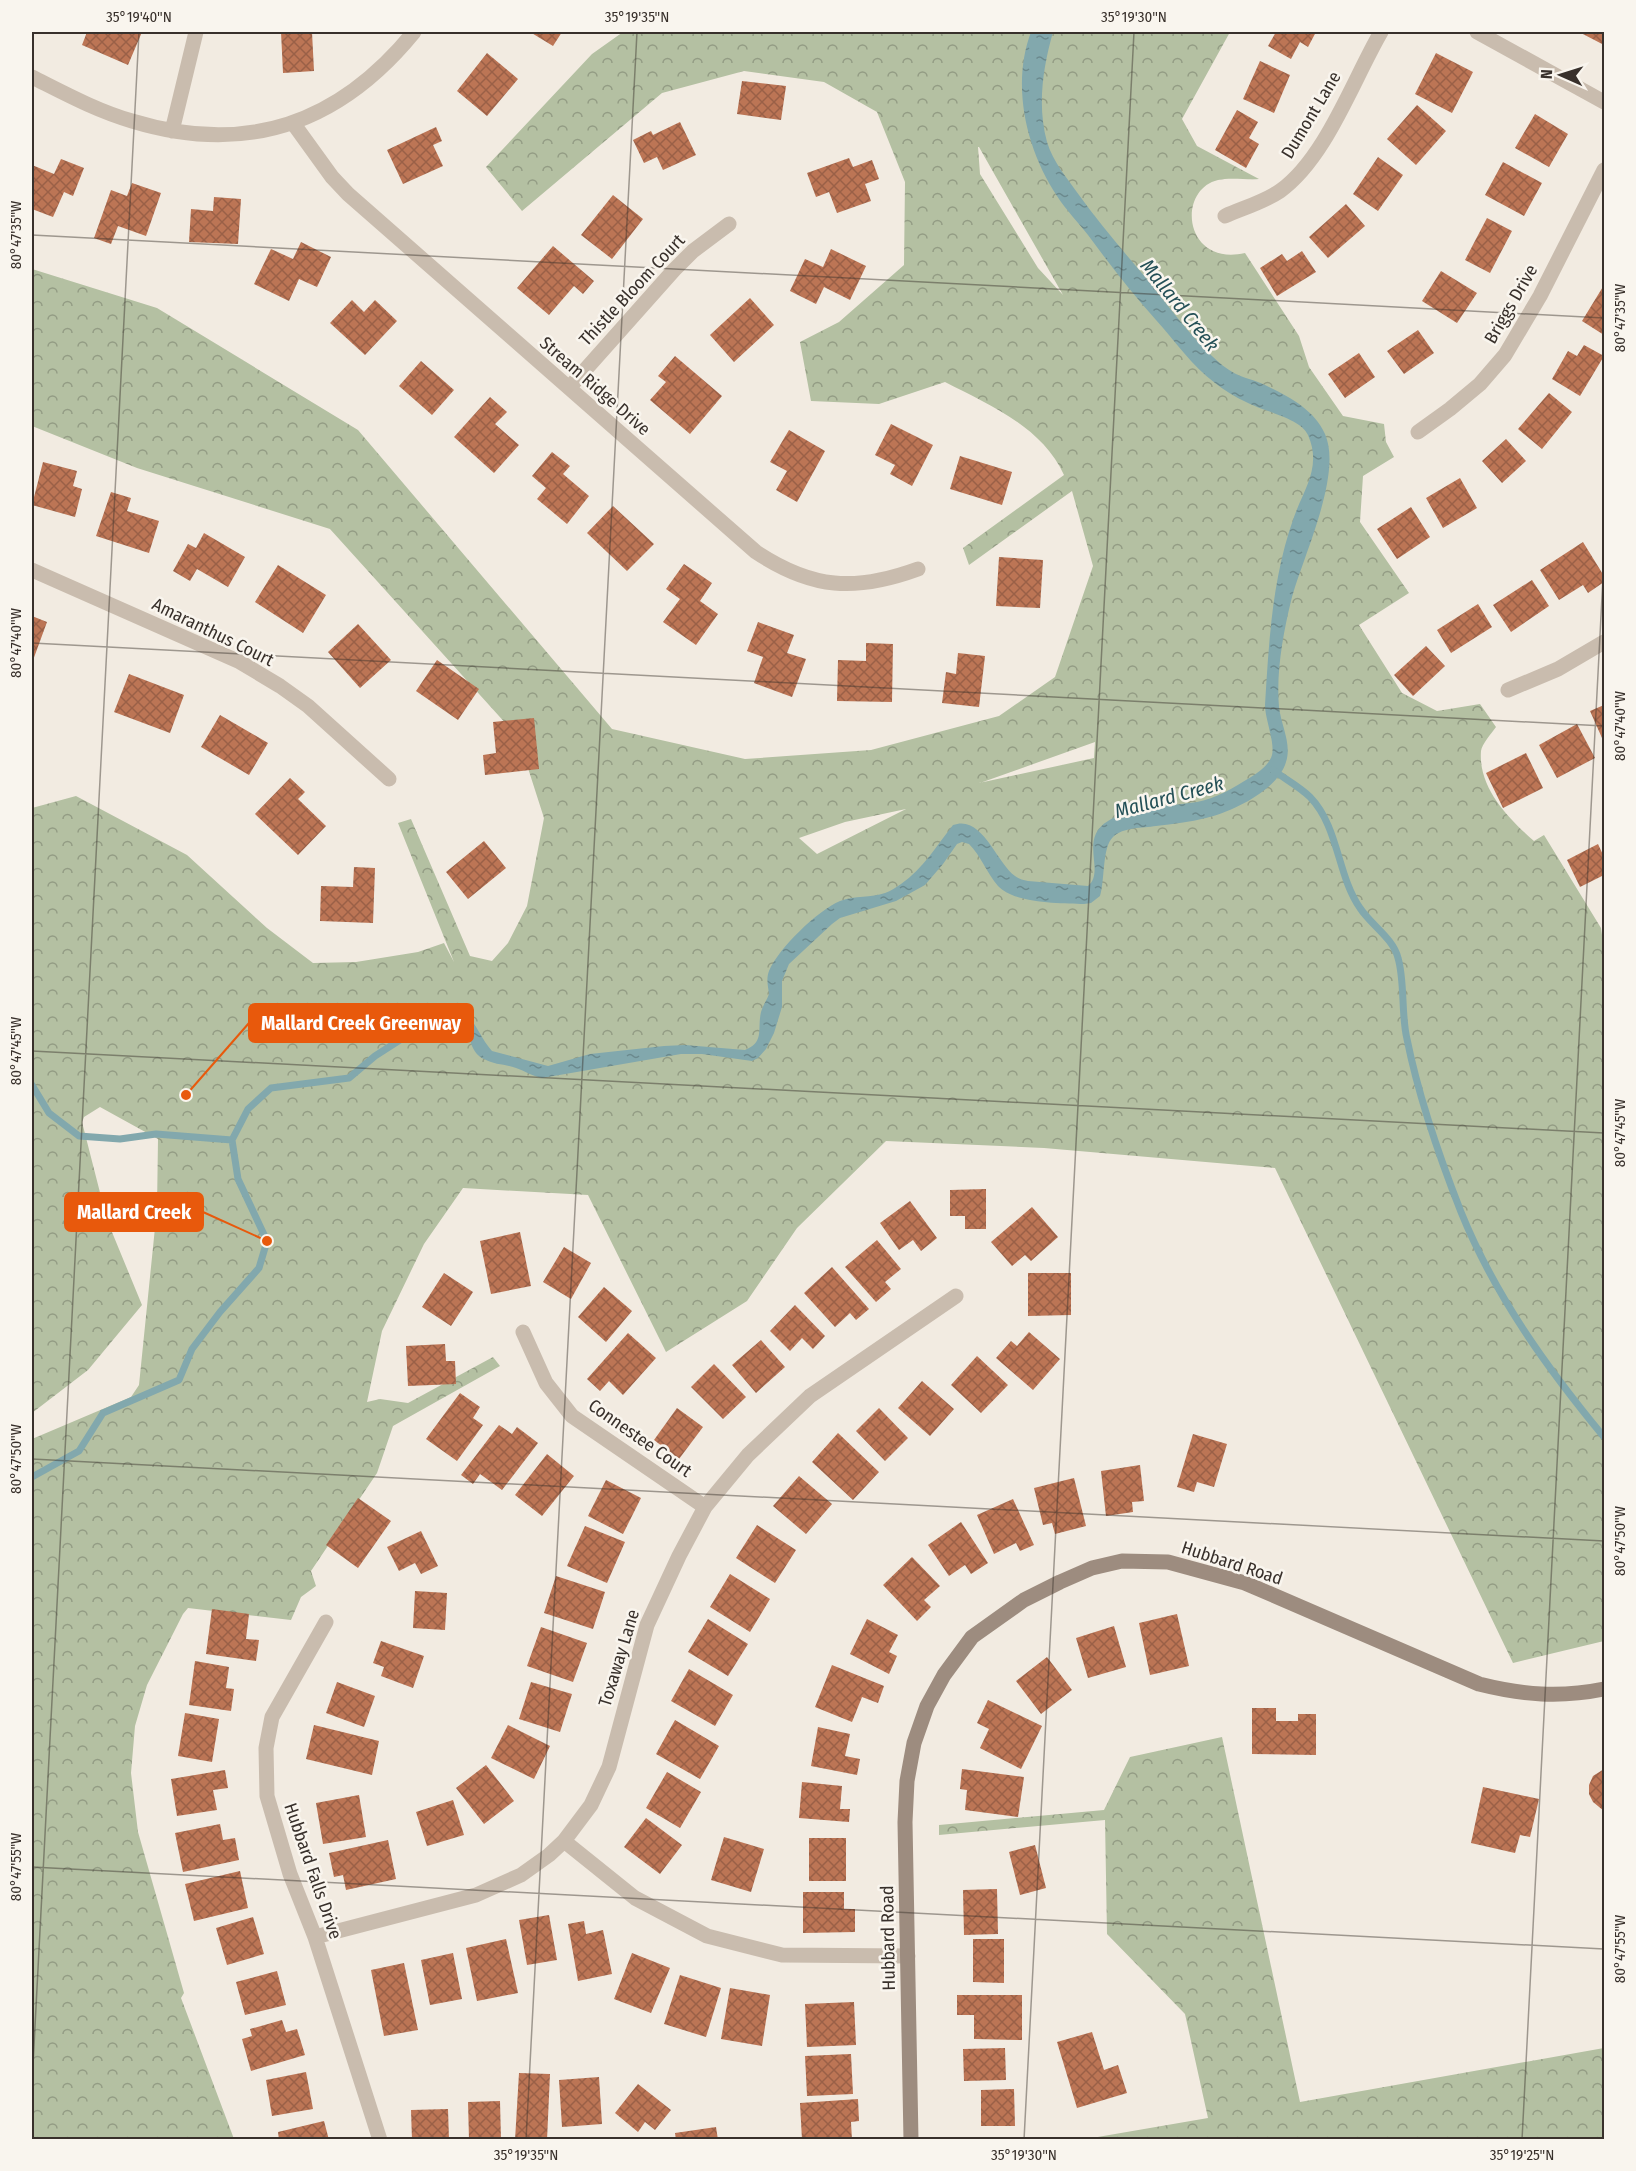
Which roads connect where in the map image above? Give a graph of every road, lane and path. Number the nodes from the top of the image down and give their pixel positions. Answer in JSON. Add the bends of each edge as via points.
{"nodes":[{"id":1,"x":196,"y":32,"type":"edge"},
{"id":2,"x":414,"y":32,"type":"edge"},
{"id":3,"x":1381,"y":32,"type":"edge"},
{"id":4,"x":1477,"y":32,"type":"edge"},
{"id":5,"x":32,"y":77,"type":"edge"},
{"id":6,"x":1605,"y":102,"type":"edge"},
{"id":7,"x":293,"y":123,"type":"junction"},
{"id":8,"x":172,"y":131,"type":"junction"},
{"id":9,"x":1605,"y":170,"type":"edge"},
{"id":10,"x":1225,"y":216,"type":"dead end"},
{"id":11,"x":729,"y":224,"type":"dead end"},
{"id":12,"x":568,"y":388,"type":"junction"},
{"id":13,"x":1418,"y":432,"type":"dead end"},
{"id":14,"x":918,"y":569,"type":"dead end"},
{"id":15,"x":32,"y":570,"type":"edge"},
{"id":16,"x":1605,"y":642,"type":"edge"},
{"id":17,"x":1508,"y":690,"type":"dead end"},
{"id":18,"x":389,"y":779,"type":"dead end"},
{"id":19,"x":956,"y":1296,"type":"dead end"},
{"id":20,"x":523,"y":1332,"type":"dead end"},
{"id":21,"x":705,"y":1507,"type":"junction"},
{"id":22,"x":326,"y":1622,"type":"dead end"},
{"id":23,"x":1605,"y":1689,"type":"edge"},
{"id":24,"x":564,"y":1841,"type":"junction"},
{"id":25,"x":315,"y":1937,"type":"junction"},
{"id":26,"x":908,"y":1956,"type":"junction"},
{"id":27,"x":380,"y":2139,"type":"edge"},
{"id":28,"x":911,"y":2139,"type":"edge"}],
"edges":[{"from":1,"to":8,"type":"street"},
{"from":2,"to":7,"type":"street","via":[[372,78],[340,101]]},
{"from":3,"to":10,"type":"street","name":"Dumont Lane","via":[[1314,156],[1298,175],[1279,192]]},
{"from":4,"to":6,"type":"street"},
{"from":5,"to":8,"type":"street","via":[[110,114]]},
{"from":7,"to":8,"type":"street","via":[[244,134],[210,136]]},
{"from":7,"to":12,"type":"street","name":"Stream Ridge Drive","via":[[348,194]]},
{"from":9,"to":13,"type":"street","name":"Briggs Drive","via":[[1505,355],[1480,384]]},
{"from":11,"to":12,"type":"street","name":"Thistle Bloom Court","via":[[674,270]]},
{"from":12,"to":14,"type":"street","name":"Stream Ridge Drive","via":[[756,552],[781,568],[809,579],[849,584],[883,580]]},
{"from":15,"to":18,"type":"street","name":"Amaranthus Court","via":[[240,662],[308,706]]},
{"from":16,"to":17,"type":"street","via":[[1558,669]]},
{"from":19,"to":21,"type":"street","name":"Toxaway Lane","via":[[810,1396],[748,1455]]},
{"from":20,"to":21,"type":"street","name":"Connestee Court","via":[[546,1383],[572,1416]]},
{"from":21,"to":24,"type":"street","name":"Toxaway Lane","via":[[647,1625],[609,1767],[591,1805]]},
{"from":22,"to":25,"type":"street","name":"Hubbard Falls Drive","via":[[272,1717],[266,1748],[267,1796],[290,1874]]},
{"from":23,"to":26,"type":"main road","name":"Hubbard Road","via":[[1574,1695],[1513,1693],[1479,1684],[1245,1584],[1168,1562],[1122,1561],[1092,1568],[1024,1600],[972,1637],[927,1706],[914,1743],[907,1781]]},
{"from":24,"to":25,"type":"street","name":"Toxaway Lane","via":[[521,1875],[476,1895]]},
{"from":24,"to":26,"type":"street","via":[[634,1898],[707,1936],[782,1955]]},
{"from":25,"to":27,"type":"street","name":"Hubbard Falls Drive"},
{"from":26,"to":28,"type":"main road","name":"Hubbard Road"}]}
